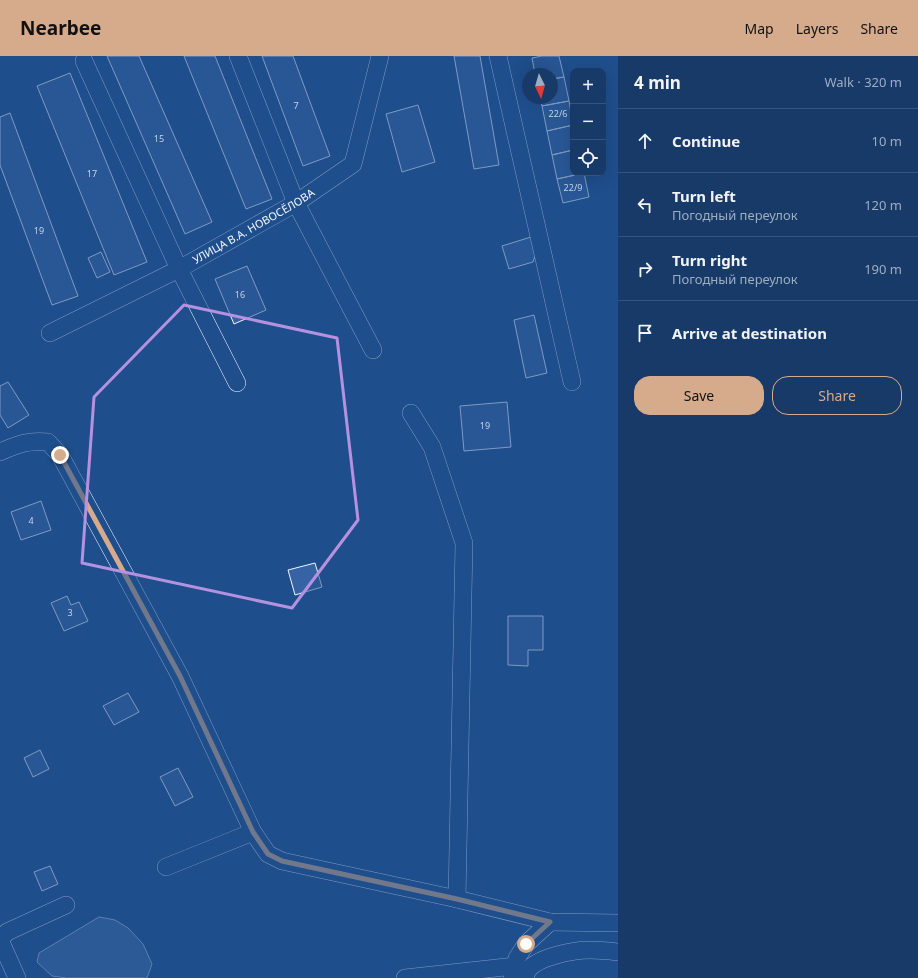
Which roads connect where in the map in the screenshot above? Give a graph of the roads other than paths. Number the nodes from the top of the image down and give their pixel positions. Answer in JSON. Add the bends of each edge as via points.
{"nodes":[{"id":1,"x":238,"y":56,"type":"edge"},
{"id":2,"x":380,"y":56,"type":"edge"},
{"id":3,"x":498,"y":56,"type":"edge"},
{"id":4,"x":84,"y":61,"type":"dead end"},
{"id":5,"x":296,"y":203,"type":"junction"},
{"id":6,"x":178,"y":269,"type":"junction"},
{"id":7,"x":50,"y":333,"type":"dead end"},
{"id":8,"x":373,"y":350,"type":"dead end"},
{"id":9,"x":572,"y":382,"type":"dead end"},
{"id":10,"x":238,"y":383,"type":"dead end"},
{"id":11,"x":411,"y":413,"type":"dead end"},
{"id":12,"x":0,"y":452,"type":"edge"},
{"id":13,"x":253,"y":832,"type":"junction"},
{"id":14,"x":166,"y":867,"type":"dead end"},
{"id":15,"x":457,"y":899,"type":"junction"},
{"id":16,"x":66,"y":905,"type":"dead end"},
{"id":17,"x":550,"y":922,"type":"junction"},
{"id":18,"x":618,"y":923,"type":"edge"},
{"id":19,"x":0,"y":940,"type":"edge"},
{"id":20,"x":618,"y":952,"type":"edge"},
{"id":21,"x":517,"y":974,"type":"edge"},
{"id":22,"x":17,"y":978,"type":"edge"},
{"id":23,"x":405,"y":978,"type":"edge"}],
"edges":[{"from":1,"to":5,"type":"street"},
{"from":2,"to":5,"type":"street","name":"УЛИЦА В.А. НОВОСЁЛОВА","via":[[353,164]]},
{"from":3,"to":9,"type":"street"},
{"from":4,"to":6,"type":"street"},
{"from":5,"to":6,"type":"street","name":"УЛИЦА В.А. НОВОСЁЛОВА"},
{"from":5,"to":8,"type":"street"},
{"from":6,"to":7,"type":"street","name":"УЛИЦА В.А. НОВОСЁЛОВА"},
{"from":6,"to":10,"type":"street"},
{"from":11,"to":15,"type":"street","via":[[432,447],[464,543]]},
{"from":12,"to":13,"type":"street","via":[[18,444],[36,441],[48,442],[60,455],[180,676]]},
{"from":13,"to":14,"type":"street"},
{"from":13,"to":15,"type":"street","via":[[268,854],[282,861]]},
{"from":15,"to":17,"type":"street"},
{"from":16,"to":19,"type":"street","via":[[6,932]]},
{"from":17,"to":18,"type":"street"},
{"from":17,"to":21,"type":"street","via":[[526,944],[517,958]]},
{"from":19,"to":22,"type":"street"},
{"from":20,"to":21,"type":"street","via":[[589,950],[562,953],[535,964],[527,972]]},
{"from":21,"to":23,"type":"street"}]}
